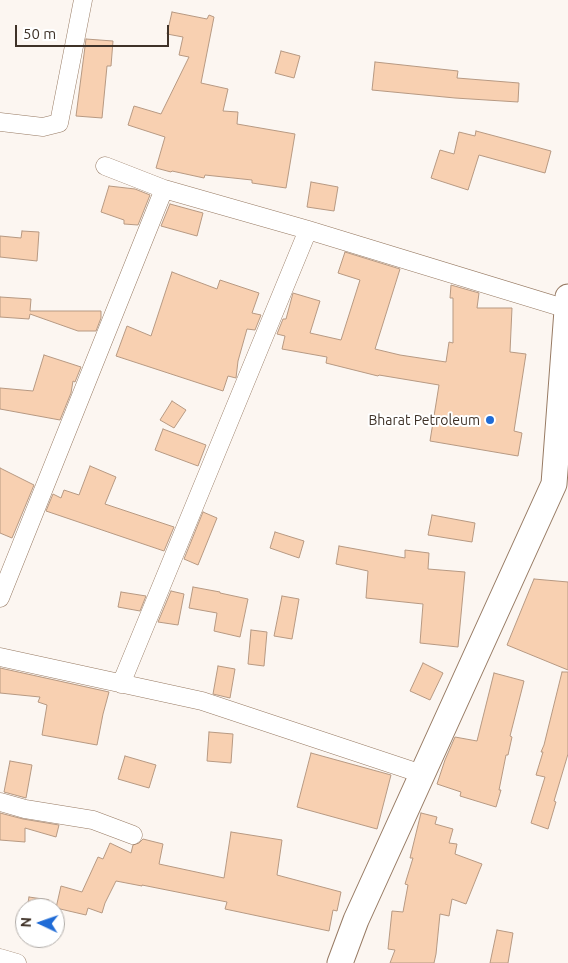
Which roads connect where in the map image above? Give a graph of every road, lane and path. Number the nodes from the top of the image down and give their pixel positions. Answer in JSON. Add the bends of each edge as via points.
{"nodes":[{"id":1,"x":83,"y":0,"type":"edge"},
{"id":2,"x":0,"y":122,"type":"edge"},
{"id":3,"x":105,"y":166,"type":"dead end"},
{"id":4,"x":164,"y":189,"type":"junction"},
{"id":5,"x":308,"y":230,"type":"junction"},
{"id":6,"x":568,"y":303,"type":"edge"},
{"id":7,"x":0,"y":598,"type":"edge"},
{"id":8,"x":0,"y":658,"type":"edge"},
{"id":9,"x":121,"y":684,"type":"junction"},
{"id":10,"x":422,"y":774,"type":"junction"},
{"id":11,"x":0,"y":802,"type":"edge"},
{"id":12,"x":132,"y":835,"type":"dead end"},
{"id":13,"x":0,"y":958,"type":"edge"},
{"id":14,"x":17,"y":963,"type":"edge"},
{"id":15,"x":340,"y":963,"type":"edge"}],
"edges":[{"from":1,"to":2,"type":"street","via":[[59,123],[43,127]]},
{"from":3,"to":4,"type":"street"},
{"from":4,"to":5,"type":"street"},
{"from":4,"to":7,"type":"street"},
{"from":5,"to":6,"type":"street"},
{"from":5,"to":9,"type":"street"},
{"from":6,"to":10,"type":"street","via":[[554,484]]},
{"from":8,"to":9,"type":"street"},
{"from":9,"to":10,"type":"street","via":[[202,701]]},
{"from":10,"to":15,"type":"street"},
{"from":11,"to":12,"type":"street","via":[[93,820]]},
{"from":13,"to":14,"type":"street"}]}
